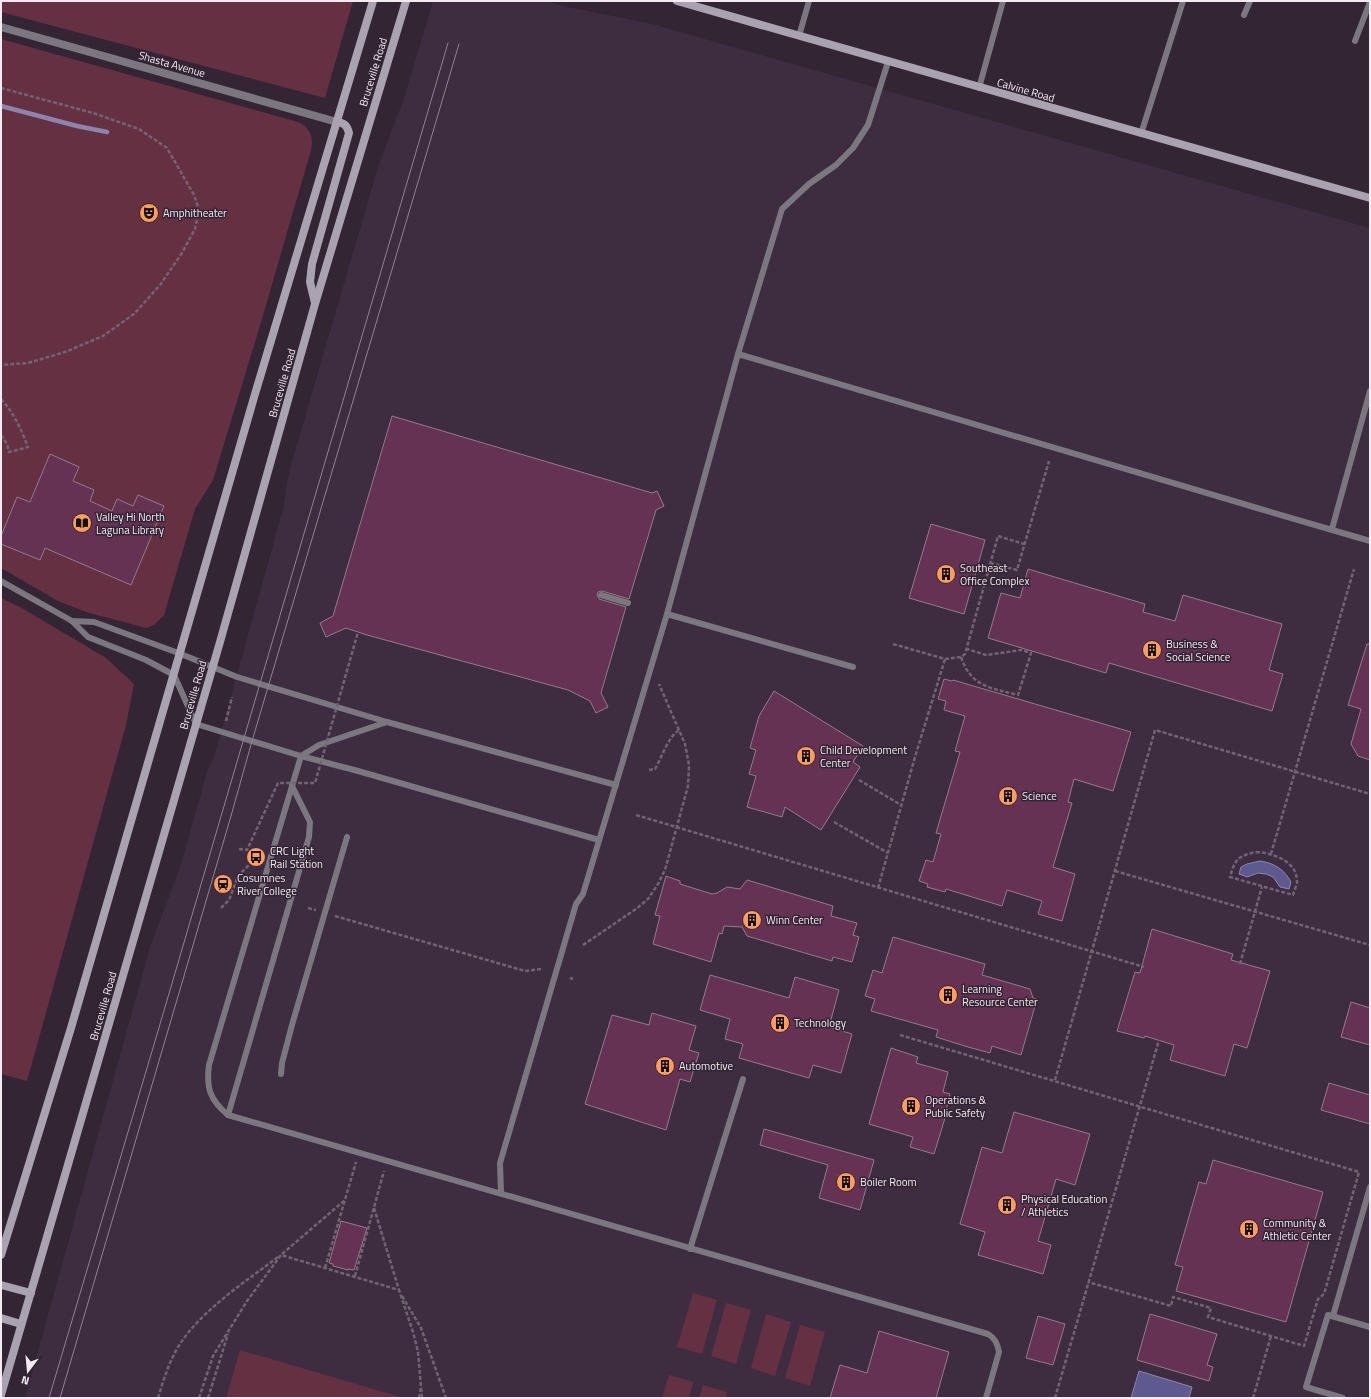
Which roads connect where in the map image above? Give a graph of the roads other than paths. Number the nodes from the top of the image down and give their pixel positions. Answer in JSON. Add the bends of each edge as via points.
{"nodes":[{"id":1,"x":373,"y":1,"type":"edge"},
{"id":2,"x":406,"y":1,"type":"edge"},
{"id":3,"x":677,"y":1,"type":"edge"},
{"id":4,"x":809,"y":1,"type":"edge"},
{"id":5,"x":1003,"y":1,"type":"edge"},
{"id":6,"x":1183,"y":1,"type":"edge"},
{"id":7,"x":1250,"y":1,"type":"edge"},
{"id":8,"x":1370,"y":2,"type":"edge"},
{"id":9,"x":1244,"y":15,"type":"dead end"},
{"id":10,"x":1,"y":27,"type":"edge"},
{"id":11,"x":798,"y":36,"type":"junction"},
{"id":12,"x":1355,"y":41,"type":"dead end"},
{"id":13,"x":888,"y":62,"type":"junction"},
{"id":14,"x":979,"y":88,"type":"junction"},
{"id":15,"x":337,"y":122,"type":"junction"},
{"id":16,"x":1141,"y":134,"type":"junction"},
{"id":17,"x":1370,"y":198,"type":"edge"},
{"id":18,"x":315,"y":304,"type":"junction"},
{"id":19,"x":738,"y":354,"type":"junction"},
{"id":20,"x":1370,"y":391,"type":"edge"},
{"id":21,"x":1332,"y":530,"type":"junction"},
{"id":22,"x":1370,"y":541,"type":"edge"},
{"id":23,"x":1,"y":581,"type":"edge"},
{"id":24,"x":601,"y":595,"type":"dead end"},
{"id":25,"x":628,"y":603,"type":"dead end"},
{"id":26,"x":667,"y":614,"type":"junction"},
{"id":27,"x":72,"y":622,"type":"junction"},
{"id":28,"x":180,"y":654,"type":"junction"},
{"id":29,"x":213,"y":668,"type":"junction"},
{"id":30,"x":853,"y":668,"type":"dead end"},
{"id":31,"x":174,"y":675,"type":"junction"},
{"id":32,"x":387,"y":722,"type":"junction"},
{"id":33,"x":196,"y":724,"type":"junction"},
{"id":34,"x":301,"y":756,"type":"junction"},
{"id":35,"x":616,"y":785,"type":"junction"},
{"id":36,"x":292,"y":786,"type":"junction"},
{"id":37,"x":347,"y":837,"type":"dead end"},
{"id":38,"x":599,"y":840,"type":"junction"},
{"id":39,"x":281,"y":1074,"type":"dead end"},
{"id":40,"x":743,"y":1079,"type":"dead end"},
{"id":41,"x":228,"y":1115,"type":"junction"},
{"id":42,"x":1370,"y":1187,"type":"edge"},
{"id":43,"x":501,"y":1193,"type":"junction"},
{"id":44,"x":690,"y":1249,"type":"junction"},
{"id":45,"x":1,"y":1255,"type":"edge"},
{"id":46,"x":1,"y":1285,"type":"edge"},
{"id":47,"x":31,"y":1293,"type":"junction"},
{"id":48,"x":1333,"y":1316,"type":"junction"},
{"id":49,"x":1,"y":1318,"type":"edge"},
{"id":50,"x":21,"y":1324,"type":"junction"},
{"id":51,"x":1370,"y":1327,"type":"edge"},
{"id":52,"x":1,"y":1395,"type":"edge"},
{"id":53,"x":986,"y":1398,"type":"edge"},
{"id":54,"x":1343,"y":1398,"type":"edge"}],
"edges":[{"from":1,"to":15,"type":"main road","name":"Bruceville Road"},
{"from":2,"to":18,"type":"main road","name":"Bruceville Road"},
{"from":3,"to":11,"type":"main road","name":"Calvine Road"},
{"from":4,"to":11,"type":"lane"},
{"from":5,"to":14,"type":"lane"},
{"from":6,"to":16,"type":"lane"},
{"from":7,"to":9,"type":"lane"},
{"from":8,"to":12,"type":"lane"},
{"from":10,"to":15,"type":"street","name":"Shasta Avenue"},
{"from":11,"to":13,"type":"main road","name":"Calvine Road"},
{"from":13,"to":14,"type":"main road","name":"Calvine Road"},
{"from":13,"to":19,"type":"lane","via":[[868,125],[853,148],[782,209]]},
{"from":14,"to":16,"type":"main road","name":"Calvine Road"},
{"from":15,"to":18,"type":"main road","via":[[344,123],[349,132],[312,264],[310,282]]},
{"from":15,"to":28,"type":"main road","name":"Bruceville Road"},
{"from":16,"to":17,"type":"main road","name":"Calvine Road"},
{"from":18,"to":29,"type":"main road","name":"Bruceville Road"},
{"from":19,"to":21,"type":"lane"},
{"from":19,"to":26,"type":"lane"},
{"from":20,"to":21,"type":"lane"},
{"from":21,"to":22,"type":"lane"},
{"from":23,"to":27,"type":"lane"},
{"from":24,"to":25,"type":"lane"},
{"from":26,"to":30,"type":"lane"},
{"from":26,"to":35,"type":"lane"},
{"from":27,"to":28,"type":"lane","via":[[94,622]]},
{"from":27,"to":31,"type":"lane","via":[[88,637],[146,660]]},
{"from":28,"to":29,"type":"lane"},
{"from":28,"to":31,"type":"main road","name":"Bruceville Road"},
{"from":29,"to":32,"type":"lane"},
{"from":29,"to":33,"type":"main road","name":"Bruceville Road"},
{"from":31,"to":33,"type":"lane"},
{"from":31,"to":45,"type":"main road","name":"Bruceville Road","via":[[68,1041]]},
{"from":32,"to":34,"type":"lane","via":[[319,745]]},
{"from":32,"to":35,"type":"lane"},
{"from":33,"to":34,"type":"lane"},
{"from":33,"to":47,"type":"main road","name":"Bruceville Road"},
{"from":34,"to":36,"type":"lane"},
{"from":34,"to":38,"type":"lane"},
{"from":35,"to":38,"type":"lane"},
{"from":36,"to":41,"type":"lane","via":[[310,822],[309,837]]},
{"from":36,"to":41,"type":"lane","via":[[209,1065],[208,1088],[214,1101]]},
{"from":37,"to":39,"type":"lane","via":[[292,1025]]},
{"from":38,"to":43,"type":"lane","via":[[584,894],[576,904],[500,1163]]},
{"from":40,"to":44,"type":"lane"},
{"from":41,"to":43,"type":"lane"},
{"from":42,"to":48,"type":"lane"},
{"from":43,"to":44,"type":"lane"},
{"from":44,"to":53,"type":"lane","via":[[988,1334],[994,1338],[999,1352]]},
{"from":46,"to":47,"type":"main road"},
{"from":47,"to":50,"type":"main road","name":"Bruceville Road"},
{"from":48,"to":51,"type":"lane"},
{"from":48,"to":54,"type":"lane","via":[[1328,1315],[1306,1387]]},
{"from":49,"to":50,"type":"main road"},
{"from":50,"to":52,"type":"main road","name":"Bruceville Road"}]}
